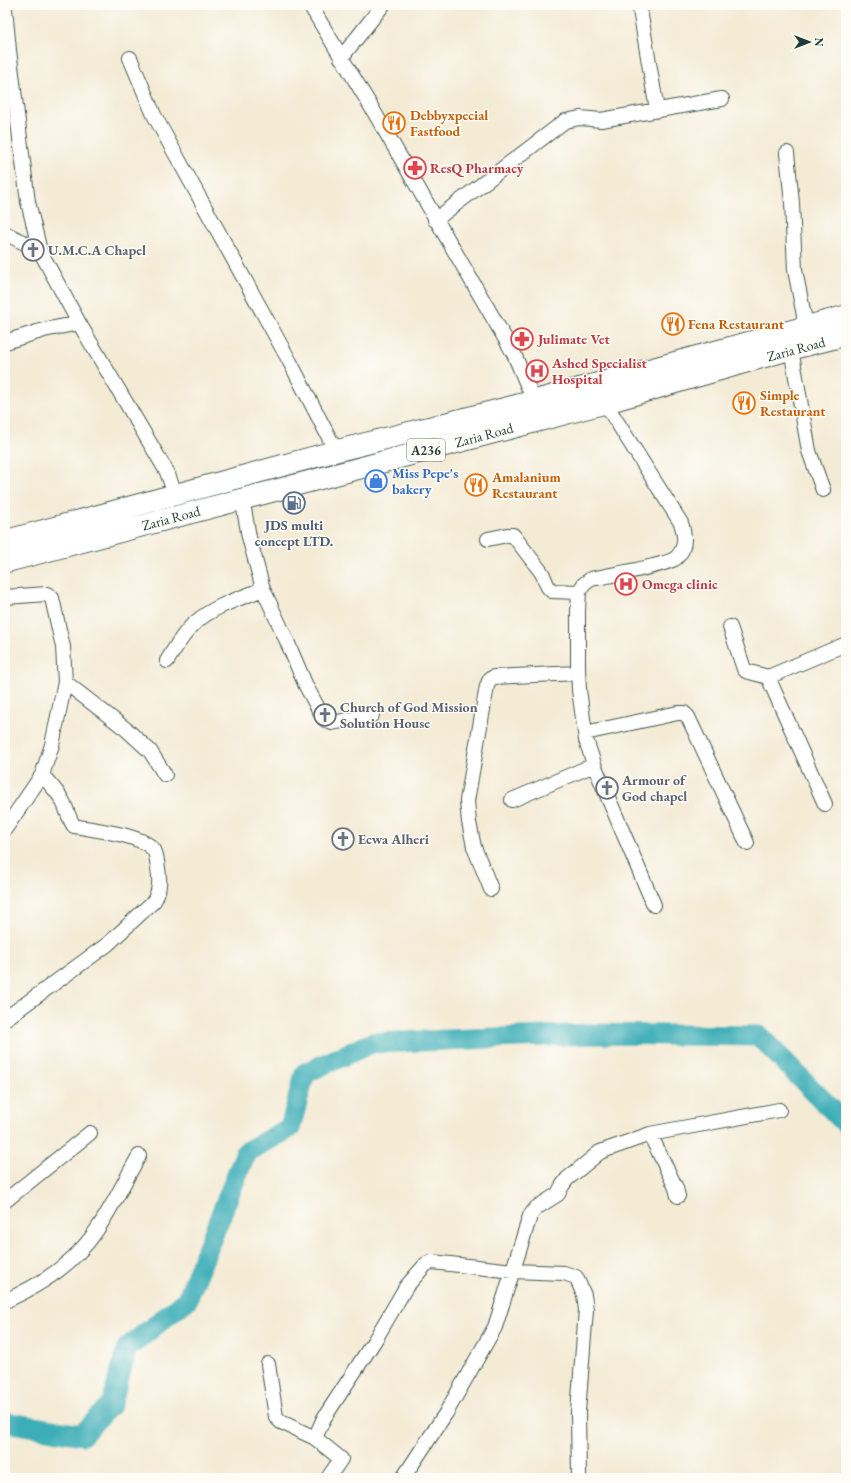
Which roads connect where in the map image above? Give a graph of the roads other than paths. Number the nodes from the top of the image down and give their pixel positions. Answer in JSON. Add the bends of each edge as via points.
{"nodes":[{"id":1,"x":18,"y":5,"type":"edge"},
{"id":2,"x":310,"y":5,"type":"edge"},
{"id":3,"x":383,"y":5,"type":"edge"},
{"id":4,"x":5,"y":9,"type":"edge"},
{"id":5,"x":640,"y":10,"type":"dead end"},
{"id":6,"x":130,"y":58,"type":"dead end"},
{"id":7,"x":342,"y":58,"type":"junction"},
{"id":8,"x":722,"y":99,"type":"dead end"},
{"id":9,"x":657,"y":110,"type":"junction"},
{"id":10,"x":787,"y":153,"type":"dead end"},
{"id":11,"x":436,"y":220,"type":"junction"},
{"id":12,"x":5,"y":232,"type":"edge"},
{"id":13,"x":40,"y":251,"type":"junction"},
{"id":14,"x":79,"y":323,"type":"junction"},
{"id":15,"x":806,"y":326,"type":"junction"},
{"id":16,"x":838,"y":328,"type":"edge"},
{"id":17,"x":5,"y":342,"type":"edge"},
{"id":18,"x":791,"y":349,"type":"junction"},
{"id":19,"x":534,"y":402,"type":"junction"},
{"id":20,"x":605,"y":403,"type":"junction"},
{"id":21,"x":336,"y":451,"type":"junction"},
{"id":22,"x":263,"y":471,"type":"junction"},
{"id":23,"x":823,"y":490,"type":"dead end"},
{"id":24,"x":270,"y":491,"type":"junction"},
{"id":25,"x":175,"y":494,"type":"junction"},
{"id":26,"x":242,"y":498,"type":"junction"},
{"id":27,"x":488,"y":539,"type":"dead end"},
{"id":28,"x":5,"y":541,"type":"edge"},
{"id":29,"x":5,"y":562,"type":"edge"},
{"id":30,"x":263,"y":589,"type":"junction"},
{"id":31,"x":579,"y":592,"type":"junction"},
{"id":32,"x":5,"y":596,"type":"edge"},
{"id":33,"x":730,"y":627,"type":"dead end"},
{"id":34,"x":846,"y":644,"type":"edge"},
{"id":35,"x":167,"y":661,"type":"dead end"},
{"id":36,"x":578,"y":674,"type":"junction"},
{"id":37,"x":768,"y":677,"type":"junction"},
{"id":38,"x":65,"y":682,"type":"junction"},
{"id":39,"x":372,"y":714,"type":"dead end"},
{"id":40,"x":585,"y":733,"type":"junction"},
{"id":41,"x":594,"y":764,"type":"junction"},
{"id":42,"x":42,"y":775,"type":"junction"},
{"id":43,"x":165,"y":775,"type":"dead end"},
{"id":44,"x":512,"y":800,"type":"dead end"},
{"id":45,"x":825,"y":804,"type":"dead end"},
{"id":46,"x":5,"y":829,"type":"edge"},
{"id":47,"x":747,"y":843,"type":"dead end"},
{"id":48,"x":491,"y":889,"type":"dead end"},
{"id":49,"x":654,"y":905,"type":"dead end"},
{"id":50,"x":5,"y":1019,"type":"edge"},
{"id":51,"x":780,"y":1110,"type":"dead end"},
{"id":52,"x":90,"y":1133,"type":"dead end"},
{"id":53,"x":650,"y":1134,"type":"junction"},
{"id":54,"x":139,"y":1156,"type":"dead end"},
{"id":55,"x":678,"y":1196,"type":"dead end"},
{"id":56,"x":5,"y":1201,"type":"edge"},
{"id":57,"x":513,"y":1271,"type":"junction"},
{"id":58,"x":5,"y":1301,"type":"edge"},
{"id":59,"x":268,"y":1364,"type":"dead end"},
{"id":60,"x":315,"y":1438,"type":"junction"},
{"id":61,"x":328,"y":1478,"type":"edge"},
{"id":62,"x":403,"y":1478,"type":"edge"},
{"id":63,"x":579,"y":1478,"type":"edge"}],
"edges":[{"from":1,"to":4,"type":"street"},
{"from":2,"to":7,"type":"street"},
{"from":3,"to":7,"type":"street"},
{"from":4,"to":13,"type":"street","via":[[28,202]]},
{"from":5,"to":9,"type":"street"},
{"from":6,"to":21,"type":"street","via":[[154,114]]},
{"from":7,"to":11,"type":"street"},
{"from":8,"to":9,"type":"street"},
{"from":9,"to":11,"type":"street","via":[[601,120],[580,118],[565,121]]},
{"from":10,"to":15,"type":"street","via":[[795,270]]},
{"from":11,"to":19,"type":"street","via":[[514,354]]},
{"from":12,"to":13,"type":"street"},
{"from":13,"to":14,"type":"street"},
{"from":14,"to":17,"type":"street"},
{"from":14,"to":25,"type":"street","via":[[167,472]]},
{"from":15,"to":16,"type":"highway","number":"A236"},
{"from":15,"to":19,"type":"highway","number":"A236"},
{"from":16,"to":18,"type":"highway","name":"Zaria Road","number":"A236"},
{"from":18,"to":20,"type":"highway","name":"Zaria Road","number":"A236"},
{"from":18,"to":23,"type":"street","via":[[810,451]]},
{"from":19,"to":21,"type":"highway","number":"A236"},
{"from":20,"to":24,"type":"highway","name":"Zaria Road","number":"A236"},
{"from":20,"to":31,"type":"street","via":[[681,523],[684,547],[676,558],[662,563],[591,579]]},
{"from":21,"to":22,"type":"highway","number":"A236"},
{"from":22,"to":24,"type":"highway"},
{"from":22,"to":25,"type":"highway","number":"A236"},
{"from":24,"to":26,"type":"highway","name":"Zaria Road","number":"A236"},
{"from":25,"to":28,"type":"highway","number":"A236"},
{"from":26,"to":29,"type":"highway","name":"Zaria Road","number":"A236"},
{"from":26,"to":30,"type":"street"},
{"from":27,"to":31,"type":"street","via":[[513,535],[542,573],[548,588],[552,591]]},
{"from":30,"to":35,"type":"street","via":[[211,611],[196,622]]},
{"from":30,"to":39,"type":"street","via":[[306,686],[324,719],[332,723]]},
{"from":31,"to":36,"type":"street"},
{"from":32,"to":38,"type":"street","via":[[46,594],[52,598],[63,647]]},
{"from":33,"to":37,"type":"street","via":[[744,669]]},
{"from":34,"to":37,"type":"street"},
{"from":36,"to":40,"type":"street"},
{"from":36,"to":48,"type":"street","via":[[494,677],[487,686],[467,801],[474,847]]},
{"from":37,"to":45,"type":"street"},
{"from":38,"to":42,"type":"street","via":[[52,745]]},
{"from":38,"to":43,"type":"street","via":[[150,751]]},
{"from":40,"to":41,"type":"street"},
{"from":40,"to":47,"type":"street","via":[[684,713]]},
{"from":41,"to":44,"type":"street"},
{"from":41,"to":49,"type":"street"},
{"from":42,"to":46,"type":"street"},
{"from":42,"to":50,"type":"street","via":[[63,800],[74,826],[115,833],[144,843],[153,849],[160,881],[154,902],[108,944]]},
{"from":51,"to":53,"type":"street"},
{"from":52,"to":56,"type":"street"},
{"from":53,"to":55,"type":"street"},
{"from":53,"to":57,"type":"street","via":[[600,1152],[567,1178],[558,1194],[536,1208],[530,1216]]},
{"from":54,"to":58,"type":"street","via":[[97,1230],[85,1246],[57,1272],[31,1289]]},
{"from":57,"to":60,"type":"street","via":[[432,1262],[426,1264],[406,1287],[324,1418]]},
{"from":57,"to":62,"type":"street","via":[[495,1327],[446,1413]]},
{"from":57,"to":63,"type":"street","via":[[564,1273],[576,1277],[584,1295],[586,1310],[578,1412]]},
{"from":59,"to":60,"type":"street","via":[[276,1417],[281,1422]]},
{"from":60,"to":61,"type":"street","via":[[341,1459]]}]}
